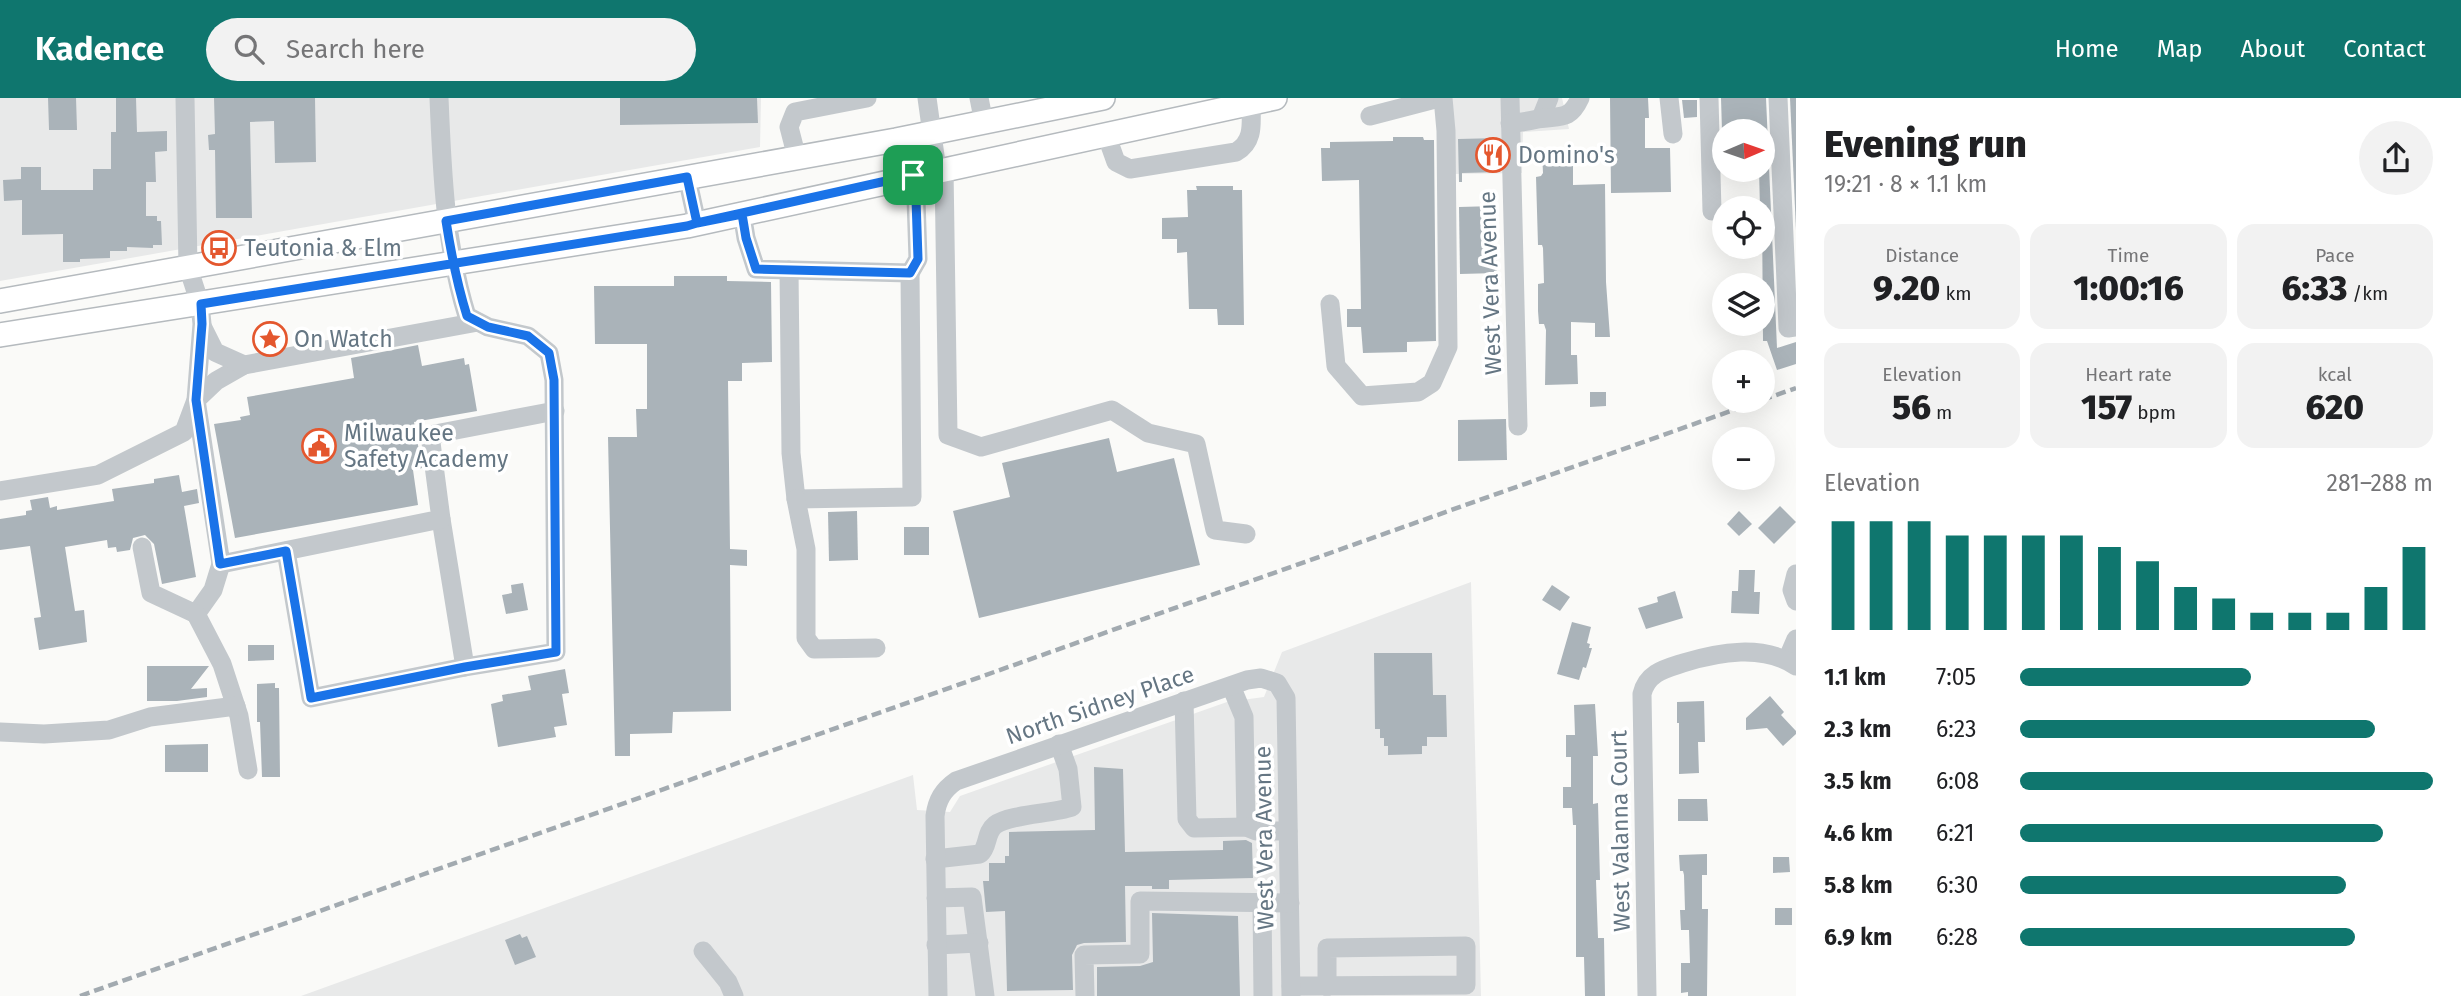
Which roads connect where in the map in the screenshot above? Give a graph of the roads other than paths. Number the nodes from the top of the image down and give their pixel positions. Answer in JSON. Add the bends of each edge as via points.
{"nodes":[{"id":1,"x":186,"y":98,"type":"edge"},
{"id":2,"x":439,"y":98,"type":"edge"},
{"id":3,"x":867,"y":98,"type":"edge"},
{"id":4,"x":927,"y":98,"type":"edge"},
{"id":5,"x":979,"y":98,"type":"edge"},
{"id":6,"x":1103,"y":98,"type":"edge"},
{"id":7,"x":1441,"y":98,"type":"edge"},
{"id":8,"x":1510,"y":98,"type":"edge"},
{"id":9,"x":1549,"y":98,"type":"edge"},
{"id":10,"x":1580,"y":98,"type":"edge"},
{"id":11,"x":1669,"y":98,"type":"edge"},
{"id":12,"x":1709,"y":98,"type":"edge"},
{"id":13,"x":1778,"y":98,"type":"edge"},
{"id":14,"x":1268,"y":99,"type":"edge"},
{"id":15,"x":1042,"y":104,"type":"edge"},
{"id":16,"x":1370,"y":116,"type":"dead end"},
{"id":17,"x":1541,"y":118,"type":"junction"},
{"id":18,"x":984,"y":123,"type":"junction"},
{"id":19,"x":1510,"y":123,"type":"junction"},
{"id":20,"x":931,"y":133,"type":"junction"},
{"id":21,"x":1106,"y":134,"type":"junction"},
{"id":22,"x":1672,"y":134,"type":"dead end"},
{"id":23,"x":797,"y":158,"type":"junction"},
{"id":24,"x":940,"y":169,"type":"junction"},
{"id":25,"x":913,"y":175,"type":"junction"},
{"id":26,"x":687,"y":177,"type":"junction"},
{"id":27,"x":1712,"y":211,"type":"dead end"},
{"id":28,"x":742,"y":214,"type":"junction"},
{"id":29,"x":446,"y":221,"type":"junction"},
{"id":30,"x":697,"y":223,"type":"junction"},
{"id":31,"x":1791,"y":223,"type":"edge"},
{"id":32,"x":453,"y":264,"type":"junction"},
{"id":33,"x":188,"y":267,"type":"junction"},
{"id":34,"x":789,"y":270,"type":"junction"},
{"id":35,"x":910,"y":273,"type":"junction"},
{"id":36,"x":0,"y":301,"type":"edge"},
{"id":37,"x":1330,"y":304,"type":"dead end"},
{"id":38,"x":201,"y":314,"type":"junction"},
{"id":39,"x":478,"y":322,"type":"junction"},
{"id":40,"x":1796,"y":327,"type":"edge"},
{"id":41,"x":0,"y":335,"type":"edge"},
{"id":42,"x":244,"y":365,"type":"junction"},
{"id":43,"x":196,"y":400,"type":"junction"},
{"id":44,"x":555,"y":411,"type":"junction"},
{"id":45,"x":1518,"y":426,"type":"dead end"},
{"id":46,"x":0,"y":491,"type":"edge"},
{"id":47,"x":796,"y":499,"type":"junction"},
{"id":48,"x":441,"y":519,"type":"junction"},
{"id":49,"x":1246,"y":534,"type":"dead end"},
{"id":50,"x":142,"y":547,"type":"dead end"},
{"id":51,"x":286,"y":551,"type":"junction"},
{"id":52,"x":220,"y":564,"type":"junction"},
{"id":53,"x":1796,"y":574,"type":"edge"},
{"id":54,"x":1796,"y":601,"type":"edge"},
{"id":55,"x":195,"y":614,"type":"junction"},
{"id":56,"x":1796,"y":639,"type":"edge"},
{"id":57,"x":876,"y":648,"type":"dead end"},
{"id":58,"x":1791,"y":663,"type":"edge"},
{"id":59,"x":465,"y":667,"type":"junction"},
{"id":60,"x":1277,"y":682,"type":"joint"},
{"id":61,"x":1231,"y":686,"type":"junction"},
{"id":62,"x":1184,"y":701,"type":"junction"},
{"id":63,"x":236,"y":706,"type":"junction"},
{"id":64,"x":0,"y":732,"type":"edge"},
{"id":65,"x":1059,"y":744,"type":"junction"},
{"id":66,"x":248,"y":770,"type":"dead end"},
{"id":67,"x":1246,"y":827,"type":"junction"},
{"id":68,"x":1288,"y":831,"type":"junction"},
{"id":69,"x":935,"y":859,"type":"junction"},
{"id":70,"x":936,"y":898,"type":"junction"},
{"id":71,"x":1262,"y":902,"type":"junction"},
{"id":72,"x":1290,"y":903,"type":"junction"},
{"id":73,"x":979,"y":943,"type":"junction"},
{"id":74,"x":936,"y":944,"type":"junction"},
{"id":75,"x":703,"y":951,"type":"dead end"},
{"id":76,"x":1326,"y":987,"type":"junction"},
{"id":77,"x":1291,"y":991,"type":"edge"},
{"id":78,"x":734,"y":996,"type":"edge"},
{"id":79,"x":937,"y":996,"type":"edge"},
{"id":80,"x":985,"y":996,"type":"edge"},
{"id":81,"x":1085,"y":996,"type":"edge"},
{"id":82,"x":1263,"y":996,"type":"edge"},
{"id":83,"x":1647,"y":996,"type":"edge"}],
"edges":[{"from":1,"to":33,"type":"street"},
{"from":2,"to":29,"type":"street"},
{"from":3,"to":23,"type":"street","via":[[795,112],[789,127]]},
{"from":4,"to":20,"type":"street"},
{"from":5,"to":18,"type":"street"},
{"from":6,"to":15,"type":"main road"},
{"from":7,"to":16,"type":"street"},
{"from":7,"to":37,"type":"street","via":[[1446,131],[1448,347],[1432,383],[1418,392],[1362,396],[1336,366]]},
{"from":8,"to":19,"type":"street","name":"West Vera Avenue"},
{"from":9,"to":17,"type":"street"},
{"from":10,"to":17,"type":"street","via":[[1575,109],[1558,119]]},
{"from":11,"to":22,"type":"street"},
{"from":12,"to":27,"type":"street"},
{"from":13,"to":31,"type":"street"},
{"from":14,"to":21,"type":"main road"},
{"from":14,"to":21,"type":"street","via":[[1249,141],[1236,152],[1130,169],[1116,162]]},
{"from":15,"to":18,"type":"main road"},
{"from":17,"to":19,"type":"street"},
{"from":18,"to":20,"type":"main road"},
{"from":19,"to":45,"type":"street","name":"West Vera Avenue"},
{"from":20,"to":23,"type":"main road"},
{"from":20,"to":24,"type":"street"},
{"from":21,"to":24,"type":"main road"},
{"from":23,"to":26,"type":"main road"},
{"from":24,"to":25,"type":"main road"},
{"from":24,"to":49,"type":"street","via":[[948,435],[981,447],[1112,410],[1147,433],[1196,444],[1215,530]]},
{"from":25,"to":28,"type":"main road"},
{"from":25,"to":35,"type":"street","via":[[918,259]]},
{"from":26,"to":29,"type":"main road"},
{"from":26,"to":30,"type":"street"},
{"from":28,"to":30,"type":"main road"},
{"from":28,"to":34,"type":"street","via":[[756,269]]},
{"from":29,"to":32,"type":"street"},
{"from":29,"to":33,"type":"main road"},
{"from":30,"to":32,"type":"main road"},
{"from":31,"to":40,"type":"street","via":[[1788,328]]},
{"from":32,"to":38,"type":"main road"},
{"from":32,"to":39,"type":"street","via":[[467,316]]},
{"from":33,"to":36,"type":"main road"},
{"from":33,"to":38,"type":"street"},
{"from":34,"to":35,"type":"street"},
{"from":34,"to":47,"type":"street","via":[[791,453]]},
{"from":35,"to":47,"type":"street","via":[[912,497]]},
{"from":38,"to":41,"type":"main road"},
{"from":38,"to":42,"type":"street","via":[[215,352]]},
{"from":38,"to":43,"type":"street"},
{"from":39,"to":42,"type":"street"},
{"from":39,"to":44,"type":"street","via":[[528,336],[549,353]]},
{"from":42,"to":43,"type":"street","via":[[216,381]]},
{"from":43,"to":46,"type":"street","via":[[184,432],[98,475]]},
{"from":43,"to":52,"type":"street"},
{"from":44,"to":48,"type":"street","via":[[430,435]]},
{"from":44,"to":59,"type":"street","via":[[556,652]]},
{"from":47,"to":57,"type":"street","via":[[806,549],[806,638],[814,649]]},
{"from":48,"to":51,"type":"street"},
{"from":48,"to":59,"type":"street"},
{"from":50,"to":55,"type":"street","via":[[150,593]]},
{"from":51,"to":52,"type":"street"},
{"from":51,"to":59,"type":"street","via":[[311,698]]},
{"from":52,"to":55,"type":"street","via":[[213,590]]},
{"from":53,"to":54,"type":"street","via":[[1792,590]]},
{"from":55,"to":63,"type":"street","via":[[222,664]]},
{"from":56,"to":58,"type":"street"},
{"from":58,"to":83,"type":"street","name":"West Valanna Court","via":[[1759,654],[1724,652],[1657,672],[1647,680],[1642,694]]},
{"from":60,"to":61,"type":"street","name":"North Sidney Place","via":[[1255,678]]},
{"from":60,"to":68,"type":"street","name":"West Vera Avenue","via":[[1287,704]]},
{"from":61,"to":62,"type":"street","name":"North Sidney Place"},
{"from":61,"to":67,"type":"street","via":[[1244,717]]},
{"from":62,"to":65,"type":"street","name":"North Sidney Place"},
{"from":62,"to":67,"type":"street","via":[[1187,819],[1194,828]]},
{"from":63,"to":64,"type":"street","via":[[150,717],[109,730]]},
{"from":63,"to":66,"type":"street"},
{"from":65,"to":69,"type":"street","name":"North Sidney Place","via":[[956,781],[944,792],[936,806]]},
{"from":65,"to":69,"type":"street","via":[[1068,769],[1072,807],[995,824],[980,854]]},
{"from":67,"to":68,"type":"street"},
{"from":68,"to":72,"type":"street","name":"West Vera Avenue"},
{"from":69,"to":70,"type":"street"},
{"from":70,"to":73,"type":"street","via":[[972,897]]},
{"from":70,"to":74,"type":"street"},
{"from":71,"to":72,"type":"street"},
{"from":71,"to":81,"type":"street","via":[[1140,901],[1140,954],[1084,955]]},
{"from":71,"to":82,"type":"street"},
{"from":72,"to":77,"type":"street","name":"West Vera Avenue"},
{"from":73,"to":74,"type":"street"},
{"from":73,"to":80,"type":"street"},
{"from":74,"to":79,"type":"street"},
{"from":75,"to":78,"type":"street"},
{"from":76,"to":76,"type":"street","via":[[1466,985],[1466,946],[1327,948]]},
{"from":76,"to":77,"type":"street"}]}
